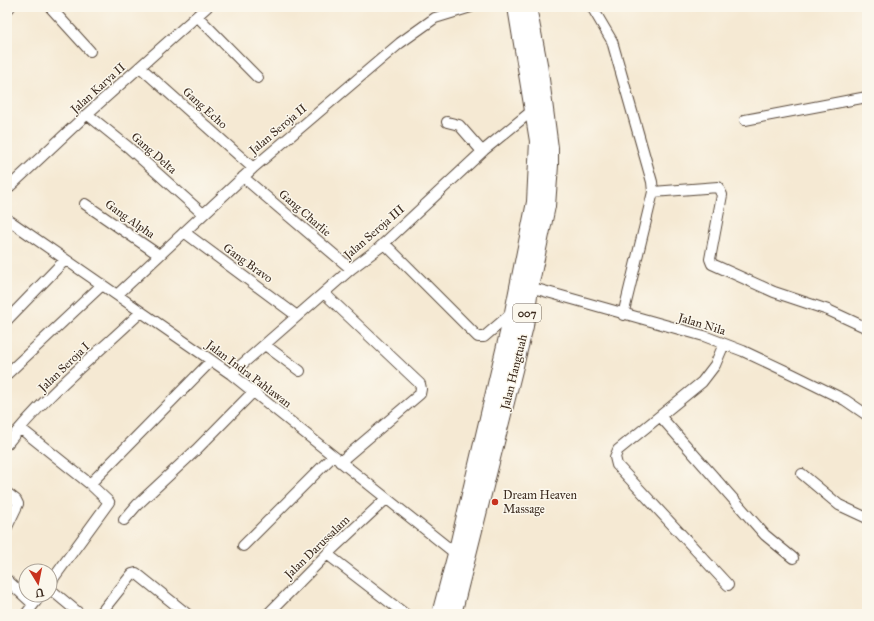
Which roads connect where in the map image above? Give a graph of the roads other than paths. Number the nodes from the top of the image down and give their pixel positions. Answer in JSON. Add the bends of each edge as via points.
{"nodes":[{"id":1,"x":10,"y":7,"type":"edge"},
{"id":2,"x":50,"y":7,"type":"edge"},
{"id":3,"x":207,"y":7,"type":"edge"},
{"id":4,"x":471,"y":7,"type":"edge"},
{"id":5,"x":516,"y":7,"type":"edge"},
{"id":6,"x":528,"y":7,"type":"edge"},
{"id":7,"x":592,"y":7,"type":"edge"},
{"id":8,"x":7,"y":10,"type":"edge"},
{"id":9,"x":197,"y":16,"type":"junction"},
{"id":10,"x":90,"y":51,"type":"dead end"},
{"id":11,"x":532,"y":65,"type":"junction"},
{"id":12,"x":140,"y":67,"type":"junction"},
{"id":13,"x":258,"y":78,"type":"dead end"},
{"id":14,"x":867,"y":97,"type":"edge"},
{"id":15,"x":533,"y":110,"type":"junction"},
{"id":16,"x":87,"y":114,"type":"junction"},
{"id":17,"x":745,"y":120,"type":"dead end"},
{"id":18,"x":447,"y":122,"type":"dead end"},
{"id":19,"x":484,"y":150,"type":"junction"},
{"id":20,"x":253,"y":168,"type":"junction"},
{"id":21,"x":243,"y":177,"type":"junction"},
{"id":22,"x":7,"y":189,"type":"edge"},
{"id":23,"x":653,"y":192,"type":"junction"},
{"id":24,"x":85,"y":204,"type":"dead end"},
{"id":25,"x":203,"y":214,"type":"junction"},
{"id":26,"x":7,"y":219,"type":"edge"},
{"id":27,"x":184,"y":232,"type":"junction"},
{"id":28,"x":384,"y":243,"type":"junction"},
{"id":29,"x":160,"y":255,"type":"junction"},
{"id":30,"x":65,"y":260,"type":"junction"},
{"id":31,"x":351,"y":269,"type":"junction"},
{"id":32,"x":102,"y":285,"type":"junction"},
{"id":33,"x":524,"y":286,"type":"junction"},
{"id":34,"x":324,"y":293,"type":"junction"},
{"id":35,"x":118,"y":294,"type":"junction"},
{"id":36,"x":141,"y":312,"type":"junction"},
{"id":37,"x":513,"y":312,"type":"junction"},
{"id":38,"x":623,"y":315,"type":"junction"},
{"id":39,"x":297,"y":316,"type":"junction"},
{"id":40,"x":7,"y":320,"type":"edge"},
{"id":41,"x":867,"y":328,"type":"edge"},
{"id":42,"x":724,"y":344,"type":"junction"},
{"id":43,"x":265,"y":346,"type":"junction"},
{"id":44,"x":211,"y":361,"type":"junction"},
{"id":45,"x":300,"y":371,"type":"dead end"},
{"id":46,"x":7,"y":374,"type":"edge"},
{"id":47,"x":231,"y":374,"type":"junction"},
{"id":48,"x":253,"y":392,"type":"junction"},
{"id":49,"x":867,"y":415,"type":"edge"},
{"id":50,"x":660,"y":416,"type":"junction"},
{"id":51,"x":20,"y":428,"type":"junction"},
{"id":52,"x":7,"y":444,"type":"edge"},
{"id":53,"x":337,"y":459,"type":"junction"},
{"id":54,"x":802,"y":474,"type":"dead end"},
{"id":55,"x":90,"y":484,"type":"junction"},
{"id":56,"x":7,"y":493,"type":"edge"},
{"id":57,"x":386,"y":499,"type":"junction"},
{"id":58,"x":867,"y":518,"type":"edge"},
{"id":59,"x":124,"y":520,"type":"dead end"},
{"id":60,"x":7,"y":526,"type":"edge"},
{"id":61,"x":244,"y":546,"type":"dead end"},
{"id":62,"x":327,"y":554,"type":"junction"},
{"id":63,"x":462,"y":555,"type":"junction"},
{"id":64,"x":793,"y":558,"type":"dead end"},
{"id":65,"x":58,"y":572,"type":"edge"},
{"id":66,"x":7,"y":580,"type":"edge"},
{"id":67,"x":728,"y":585,"type":"dead end"},
{"id":68,"x":58,"y":596,"type":"edge"},
{"id":69,"x":33,"y":604,"type":"joint"},
{"id":70,"x":26,"y":614,"type":"edge"},
{"id":71,"x":80,"y":614,"type":"edge"},
{"id":72,"x":100,"y":614,"type":"edge"},
{"id":73,"x":187,"y":614,"type":"edge"},
{"id":74,"x":268,"y":614,"type":"edge"},
{"id":75,"x":405,"y":614,"type":"edge"},
{"id":76,"x":440,"y":614,"type":"edge"},
{"id":77,"x":452,"y":614,"type":"edge"}],
"edges":[{"from":1,"to":8,"type":"street"},
{"from":2,"to":10,"type":"street"},
{"from":3,"to":9,"type":"street","name":"Jalan Karya II"},
{"from":4,"to":20,"type":"street","name":"Jalan Seroja II","via":[[435,18],[406,39]]},
{"from":5,"to":11,"type":"highway","name":"Jalan Hangtuah","number":"007"},
{"from":6,"to":11,"type":"highway","name":"Jalan Hangtuah","number":"007"},
{"from":7,"to":23,"type":"street","via":[[612,41]]},
{"from":9,"to":12,"type":"street","name":"Jalan Karya II"},
{"from":9,"to":13,"type":"street"},
{"from":11,"to":15,"type":"highway","name":"Jalan Hangtuah","number":"007"},
{"from":11,"to":33,"type":"highway","name":"Jalan Hangtuah","number":"007","via":[[550,148],[550,165],[548,206]]},
{"from":12,"to":16,"type":"street","name":"Jalan Karya II"},
{"from":12,"to":20,"type":"street","name":"Gang Echo"},
{"from":14,"to":17,"type":"street"},
{"from":15,"to":19,"type":"street","name":"Jalan Seroja III"},
{"from":15,"to":33,"type":"highway","name":"Jalan Hangtuah","number":"007","via":[[538,141],[535,202]]},
{"from":16,"to":22,"type":"street","name":"Jalan Karya II"},
{"from":16,"to":25,"type":"street","name":"Gang Delta"},
{"from":18,"to":19,"type":"street","via":[[459,124],[480,149]]},
{"from":19,"to":28,"type":"street","name":"Jalan Seroja III"},
{"from":20,"to":21,"type":"street","name":"Jalan Seroja II"},
{"from":21,"to":25,"type":"street","name":"Jalan Seroja II"},
{"from":21,"to":31,"type":"street","name":"Gang Charlie"},
{"from":23,"to":38,"type":"street"},
{"from":23,"to":41,"type":"street","via":[[718,187],[722,195],[710,259],[712,264],[774,292],[828,310]]},
{"from":24,"to":29,"type":"street","name":"Gang Alpha"},
{"from":25,"to":27,"type":"street","name":"Jalan Seroja II"},
{"from":26,"to":30,"type":"street","name":"Jalan Indra Pahlawan"},
{"from":27,"to":29,"type":"street","name":"Jalan Seroja II"},
{"from":27,"to":39,"type":"street","name":"Gang Bravo"},
{"from":28,"to":31,"type":"street","name":"Jalan Seroja III"},
{"from":28,"to":37,"type":"street","via":[[478,337],[484,337]]},
{"from":29,"to":35,"type":"street","name":"Jalan Seroja II"},
{"from":30,"to":32,"type":"street","name":"Jalan Indra Pahlawan"},
{"from":30,"to":40,"type":"street"},
{"from":31,"to":34,"type":"street","name":"Jalan Seroja III"},
{"from":32,"to":35,"type":"street","name":"Jalan Indra Pahlawan"},
{"from":32,"to":46,"type":"street"},
{"from":33,"to":37,"type":"highway","name":"Jalan Hangtuah","number":"007"},
{"from":33,"to":38,"type":"street","name":"Jalan Nila"},
{"from":33,"to":63,"type":"highway","name":"Jalan Hangtuah","number":"007","via":[[525,326]]},
{"from":34,"to":39,"type":"street","name":"Jalan Seroja III"},
{"from":34,"to":53,"type":"street","via":[[420,384],[422,389],[403,410]]},
{"from":35,"to":36,"type":"street","name":"Jalan Indra Pahlawan"},
{"from":36,"to":44,"type":"street","name":"Jalan Indra Pahlawan"},
{"from":36,"to":51,"type":"street","name":"Jalan Seroja I"},
{"from":37,"to":63,"type":"highway","name":"Jalan Hangtuah","number":"007"},
{"from":38,"to":42,"type":"street","name":"Jalan Nila","via":[[704,336]]},
{"from":39,"to":43,"type":"street","name":"Jalan Seroja III"},
{"from":42,"to":49,"type":"street","name":"Jalan Nila","via":[[845,400]]},
{"from":42,"to":50,"type":"street","via":[[715,365],[702,382]]},
{"from":43,"to":45,"type":"street"},
{"from":43,"to":47,"type":"street","name":"Jalan Seroja III"},
{"from":44,"to":47,"type":"street","name":"Jalan Indra Pahlawan"},
{"from":44,"to":55,"type":"street"},
{"from":47,"to":48,"type":"street","name":"Jalan Indra Pahlawan"},
{"from":48,"to":53,"type":"street","name":"Jalan Indra Pahlawan"},
{"from":48,"to":59,"type":"street"},
{"from":50,"to":64,"type":"street","via":[[765,535]]},
{"from":50,"to":67,"type":"street","via":[[618,450],[615,457],[617,465]]},
{"from":51,"to":52,"type":"street","name":"Jalan Seroja I"},
{"from":51,"to":55,"type":"street"},
{"from":53,"to":57,"type":"street","name":"Jalan Indra Pahlawan"},
{"from":53,"to":61,"type":"street"},
{"from":54,"to":58,"type":"street","via":[[839,505]]},
{"from":55,"to":65,"type":"street","via":[[109,502]]},
{"from":56,"to":60,"type":"street","via":[[18,504]]},
{"from":57,"to":62,"type":"street","name":"Jalan Darussalam"},
{"from":57,"to":63,"type":"street","name":"Jalan Indra Pahlawan"},
{"from":62,"to":74,"type":"street","name":"Jalan Darussalam"},
{"from":62,"to":75,"type":"street"},
{"from":63,"to":76,"type":"highway","name":"Jalan Hangtuah","number":"007"},
{"from":63,"to":77,"type":"highway","name":"Jalan Hangtuah","number":"007"},
{"from":66,"to":69,"type":"street"},
{"from":68,"to":71,"type":"street"},
{"from":69,"to":70,"type":"street"},
{"from":72,"to":73,"type":"street","via":[[132,574],[136,573]]}]}
